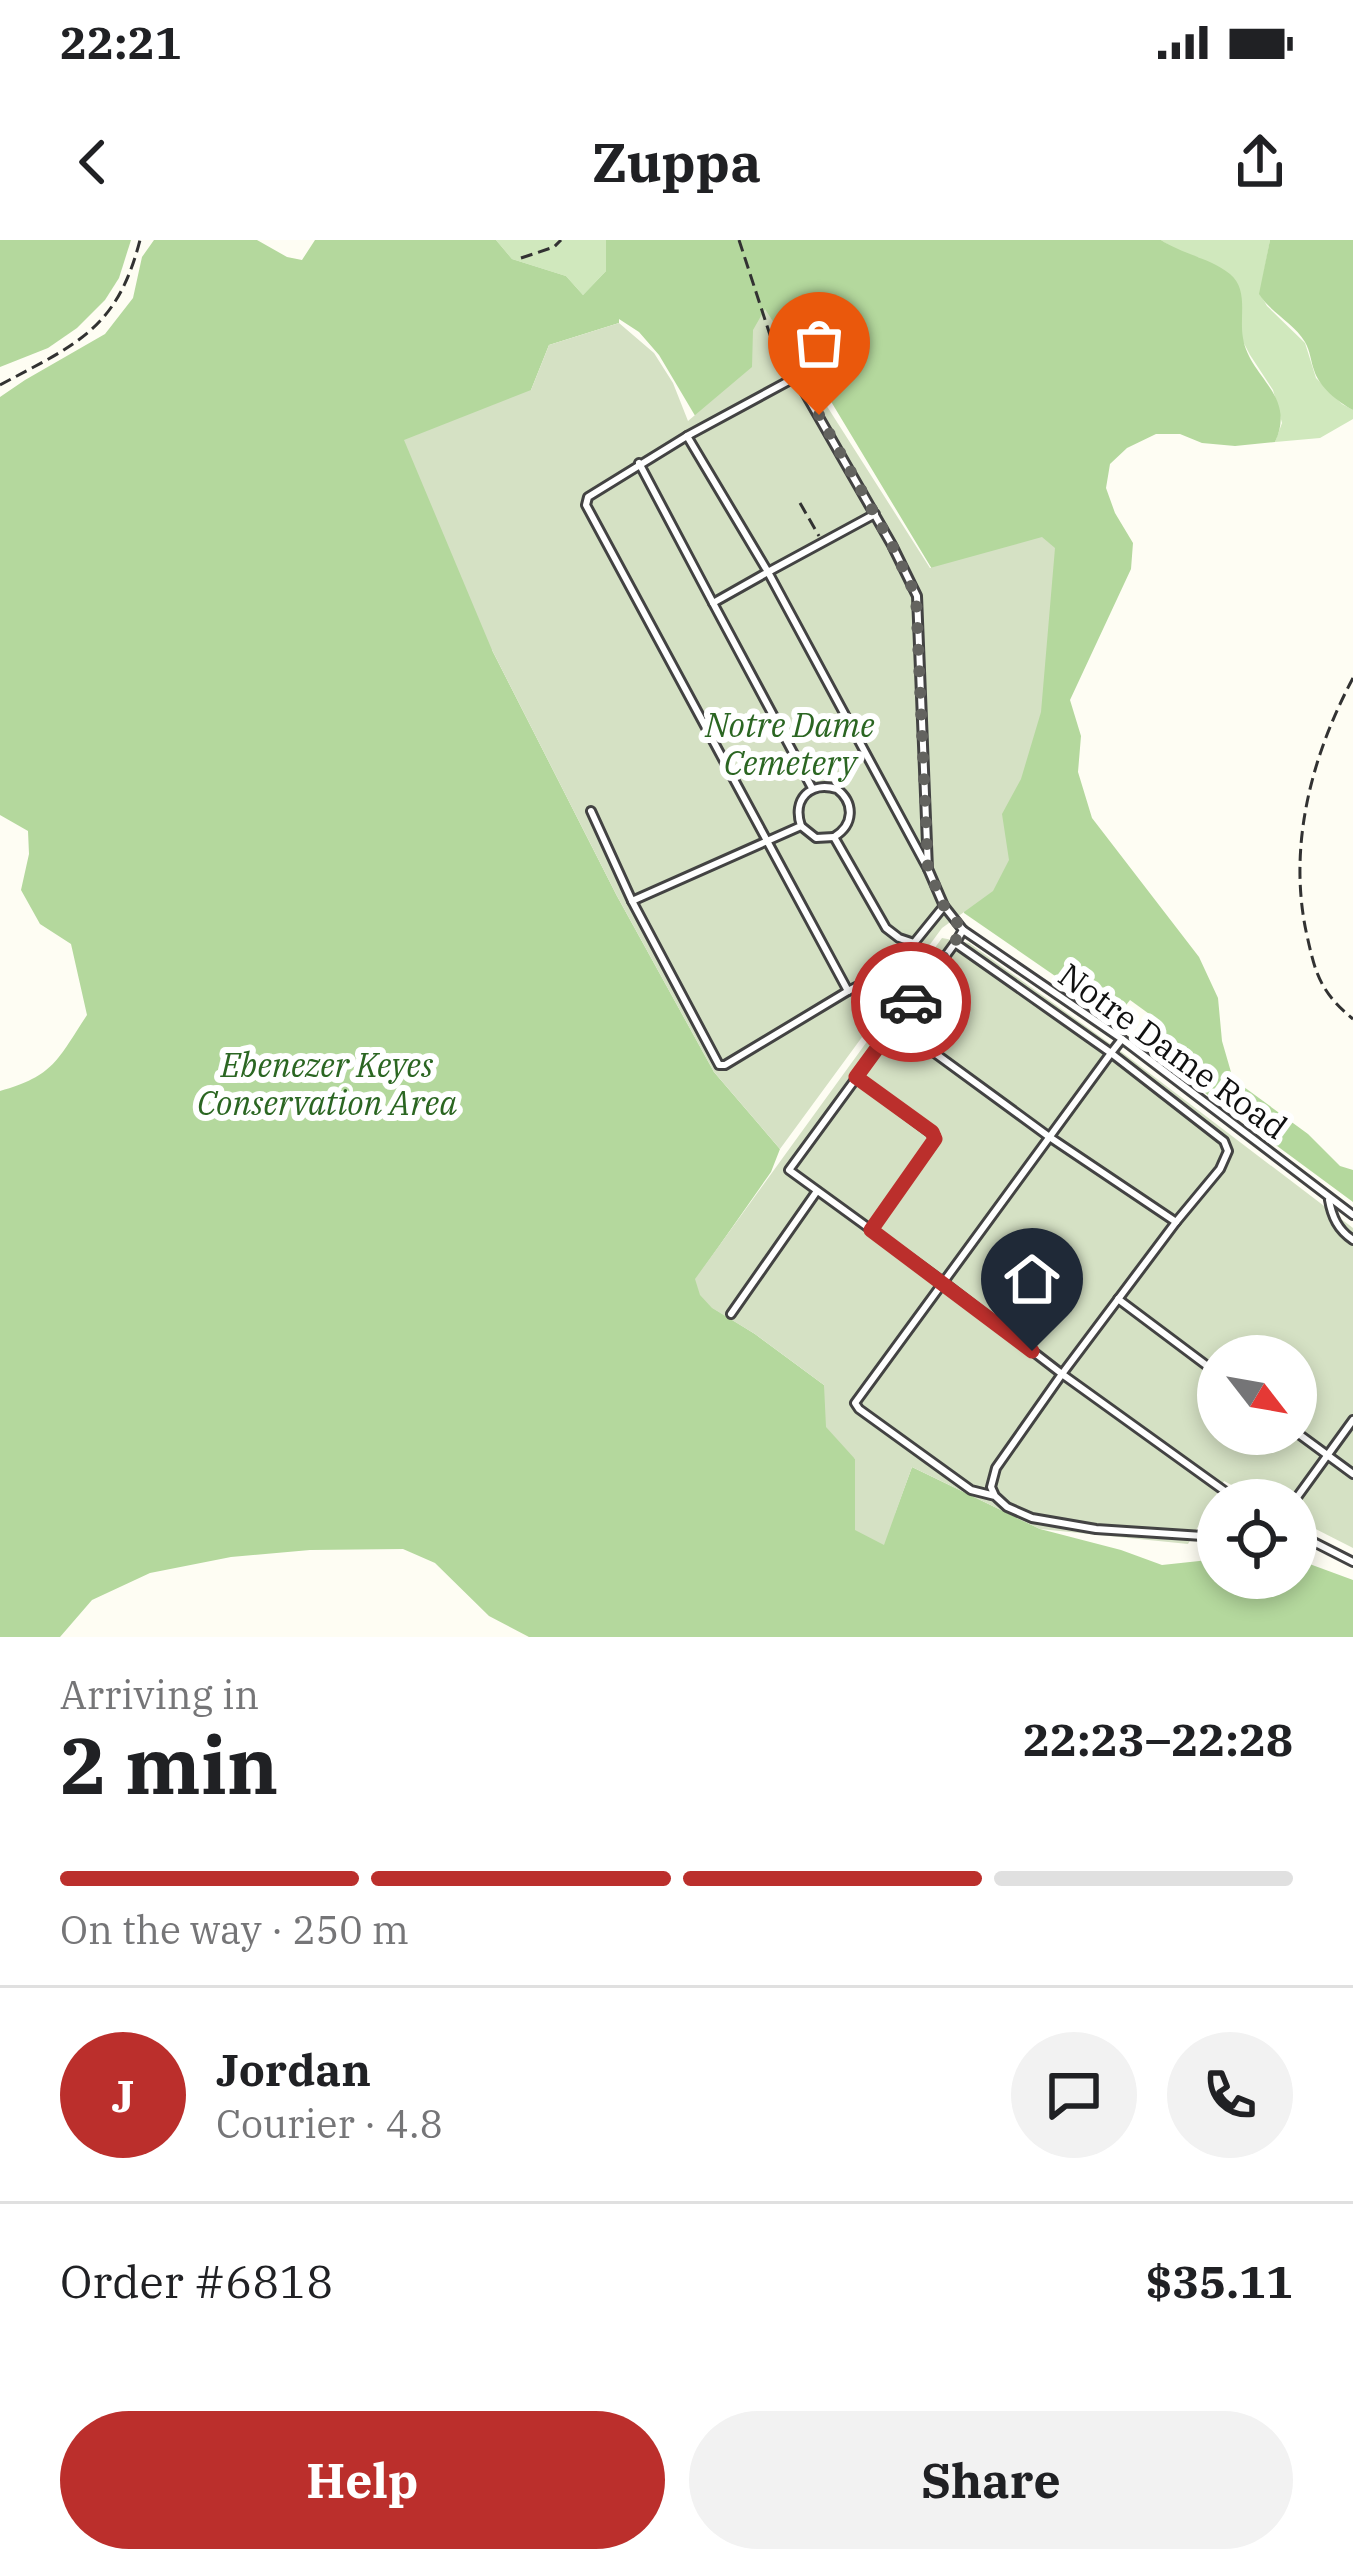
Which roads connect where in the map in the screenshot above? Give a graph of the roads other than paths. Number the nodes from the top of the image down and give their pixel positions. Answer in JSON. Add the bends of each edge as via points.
{"nodes":[{"id":1,"x":688,"y":436,"type":"junction"},
{"id":2,"x":639,"y":464,"type":"junction"},
{"id":3,"x":875,"y":514,"type":"junction"},
{"id":4,"x":768,"y":572,"type":"junction"},
{"id":5,"x":713,"y":603,"type":"junction"},
{"id":6,"x":812,"y":788,"type":"junction"},
{"id":7,"x":592,"y":812,"type":"dead end"},
{"id":8,"x":801,"y":826,"type":"junction"},
{"id":9,"x":834,"y":837,"type":"junction"},
{"id":10,"x":768,"y":842,"type":"junction"},
{"id":11,"x":928,"y":869,"type":"junction"},
{"id":12,"x":632,"y":902,"type":"junction"},
{"id":13,"x":944,"y":906,"type":"junction"},
{"id":14,"x":963,"y":930,"type":"junction"},
{"id":15,"x":914,"y":943,"type":"junction"},
{"id":16,"x":955,"y":943,"type":"junction"},
{"id":17,"x":848,"y":991,"type":"junction"},
{"id":18,"x":895,"y":1024,"type":"junction"},
{"id":19,"x":1122,"y":1039,"type":"junction"},
{"id":20,"x":1111,"y":1053,"type":"junction"},
{"id":21,"x":856,"y":1077,"type":"junction"},
{"id":22,"x":1048,"y":1136,"type":"junction"},
{"id":23,"x":817,"y":1191,"type":"junction"},
{"id":24,"x":1328,"y":1197,"type":"junction"},
{"id":25,"x":1353,"y":1215,"type":"edge"},
{"id":26,"x":1176,"y":1222,"type":"junction"},
{"id":27,"x":871,"y":1230,"type":"junction"},
{"id":28,"x":1353,"y":1240,"type":"edge"},
{"id":29,"x":943,"y":1282,"type":"junction"},
{"id":30,"x":1118,"y":1300,"type":"junction"},
{"id":31,"x":731,"y":1314,"type":"dead end"},
{"id":32,"x":1197,"y":1358,"type":"edge"},
{"id":33,"x":1061,"y":1374,"type":"junction"},
{"id":34,"x":1353,"y":1420,"type":"edge"},
{"id":35,"x":1317,"y":1448,"type":"edge"},
{"id":36,"x":1327,"y":1456,"type":"junction"},
{"id":37,"x":1353,"y":1474,"type":"edge"},
{"id":38,"x":1205,"y":1479,"type":"edge"},
{"id":39,"x":1310,"y":1479,"type":"edge"},
{"id":40,"x":995,"y":1496,"type":"junction"},
{"id":41,"x":1197,"y":1536,"type":"edge"},
{"id":42,"x":1317,"y":1544,"type":"edge"},
{"id":43,"x":1353,"y":1562,"type":"edge"}],
"edges":[{"from":1,"to":2,"type":"lane"},
{"from":1,"to":3,"type":"lane","via":[[796,377]]},
{"from":1,"to":4,"type":"lane","name":"Notre Dame Road"},
{"from":2,"to":5,"type":"lane"},
{"from":2,"to":10,"type":"lane","via":[[591,493],[586,505]]},
{"from":3,"to":4,"type":"lane"},
{"from":3,"to":11,"type":"lane","via":[[916,596]]},
{"from":4,"to":5,"type":"lane"},
{"from":4,"to":11,"type":"lane","name":"Notre Dame Road"},
{"from":5,"to":6,"type":"lane"},
{"from":6,"to":8,"type":"lane","via":[[798,808]]},
{"from":6,"to":9,"type":"lane","via":[[837,789],[850,804],[846,828]]},
{"from":7,"to":12,"type":"lane"},
{"from":8,"to":9,"type":"lane","via":[[817,838]]},
{"from":8,"to":10,"type":"lane"},
{"from":9,"to":15,"type":"lane","via":[[886,928]]},
{"from":10,"to":12,"type":"lane"},
{"from":10,"to":17,"type":"lane"},
{"from":11,"to":13,"type":"lane","name":"Notre Dame Road"},
{"from":12,"to":17,"type":"lane","via":[[719,1065]]},
{"from":13,"to":14,"type":"lane","name":"Notre Dame Road"},
{"from":13,"to":15,"type":"lane"},
{"from":14,"to":16,"type":"lane"},
{"from":14,"to":19,"type":"lane","name":"Notre Dame Road"},
{"from":15,"to":17,"type":"lane","via":[[893,968]]},
{"from":16,"to":18,"type":"lane"},
{"from":16,"to":20,"type":"lane"},
{"from":18,"to":21,"type":"lane"},
{"from":18,"to":22,"type":"lane"},
{"from":19,"to":20,"type":"lane"},
{"from":19,"to":24,"type":"lane","name":"Notre Dame Road"},
{"from":20,"to":22,"type":"lane"},
{"from":20,"to":26,"type":"lane","via":[[1227,1146],[1220,1169]]},
{"from":21,"to":23,"type":"lane","via":[[789,1170]]},
{"from":21,"to":27,"type":"lane","via":[[935,1139]]},
{"from":22,"to":26,"type":"lane"},
{"from":22,"to":29,"type":"lane"},
{"from":23,"to":27,"type":"lane"},
{"from":23,"to":31,"type":"lane"},
{"from":24,"to":25,"type":"lane","name":"Notre Dame Road"},
{"from":24,"to":28,"type":"lane","via":[[1332,1216]]},
{"from":26,"to":30,"type":"lane"},
{"from":27,"to":29,"type":"lane"},
{"from":29,"to":33,"type":"lane"},
{"from":29,"to":40,"type":"lane","via":[[856,1403],[971,1490]]},
{"from":30,"to":32,"type":"lane"},
{"from":30,"to":33,"type":"lane"},
{"from":33,"to":38,"type":"lane"},
{"from":33,"to":40,"type":"lane","via":[[996,1468]]},
{"from":34,"to":36,"type":"lane"},
{"from":35,"to":36,"type":"lane"},
{"from":36,"to":37,"type":"lane"},
{"from":36,"to":39,"type":"lane"},
{"from":40,"to":41,"type":"lane","via":[[1032,1518]]},
{"from":42,"to":43,"type":"lane"}]}
